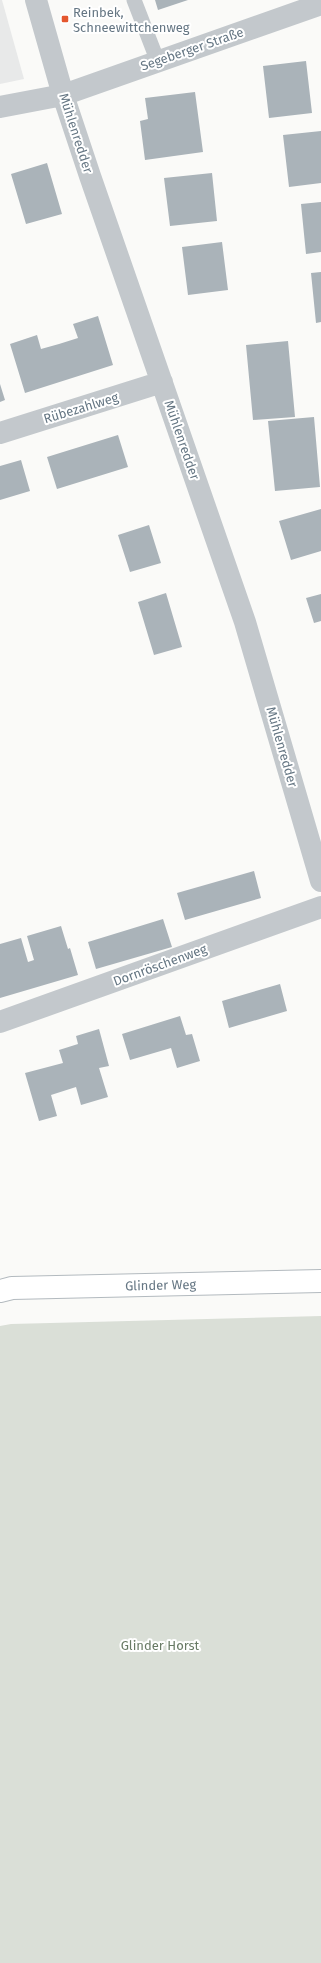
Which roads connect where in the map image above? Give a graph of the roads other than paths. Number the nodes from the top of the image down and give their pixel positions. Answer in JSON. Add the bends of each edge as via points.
{"nodes":[{"id":1,"x":36,"y":0,"type":"edge"},
{"id":2,"x":134,"y":0,"type":"edge"},
{"id":3,"x":321,"y":4,"type":"edge"},
{"id":4,"x":158,"y":62,"type":"junction"},
{"id":5,"x":63,"y":94,"type":"junction"},
{"id":6,"x":0,"y":107,"type":"edge"},
{"id":7,"x":162,"y":382,"type":"junction"},
{"id":8,"x":0,"y":433,"type":"edge"},
{"id":9,"x":321,"y":881,"type":"edge"},
{"id":10,"x":321,"y":907,"type":"edge"},
{"id":11,"x":0,"y":1022,"type":"edge"},
{"id":12,"x":321,"y":1281,"type":"edge"},
{"id":13,"x":0,"y":1291,"type":"edge"}],
"edges":[{"from":1,"to":5,"type":"street","name":"Mühlenredder"},
{"from":2,"to":4,"type":"lane"},
{"from":3,"to":4,"type":"street","name":"Segeberger Straße"},
{"from":4,"to":5,"type":"street","name":"Segeberger Straße"},
{"from":5,"to":6,"type":"street","name":"Segeberger Straße"},
{"from":5,"to":7,"type":"street","name":"Mühlenredder"},
{"from":7,"to":8,"type":"street","name":"Rübezahlweg"},
{"from":7,"to":9,"type":"street","name":"Mühlenredder","via":[[245,622]]},
{"from":10,"to":11,"type":"street","name":"Dornröschenweg"},
{"from":12,"to":13,"type":"main road","name":"Glinder Weg","via":[[12,1288]]}]}
